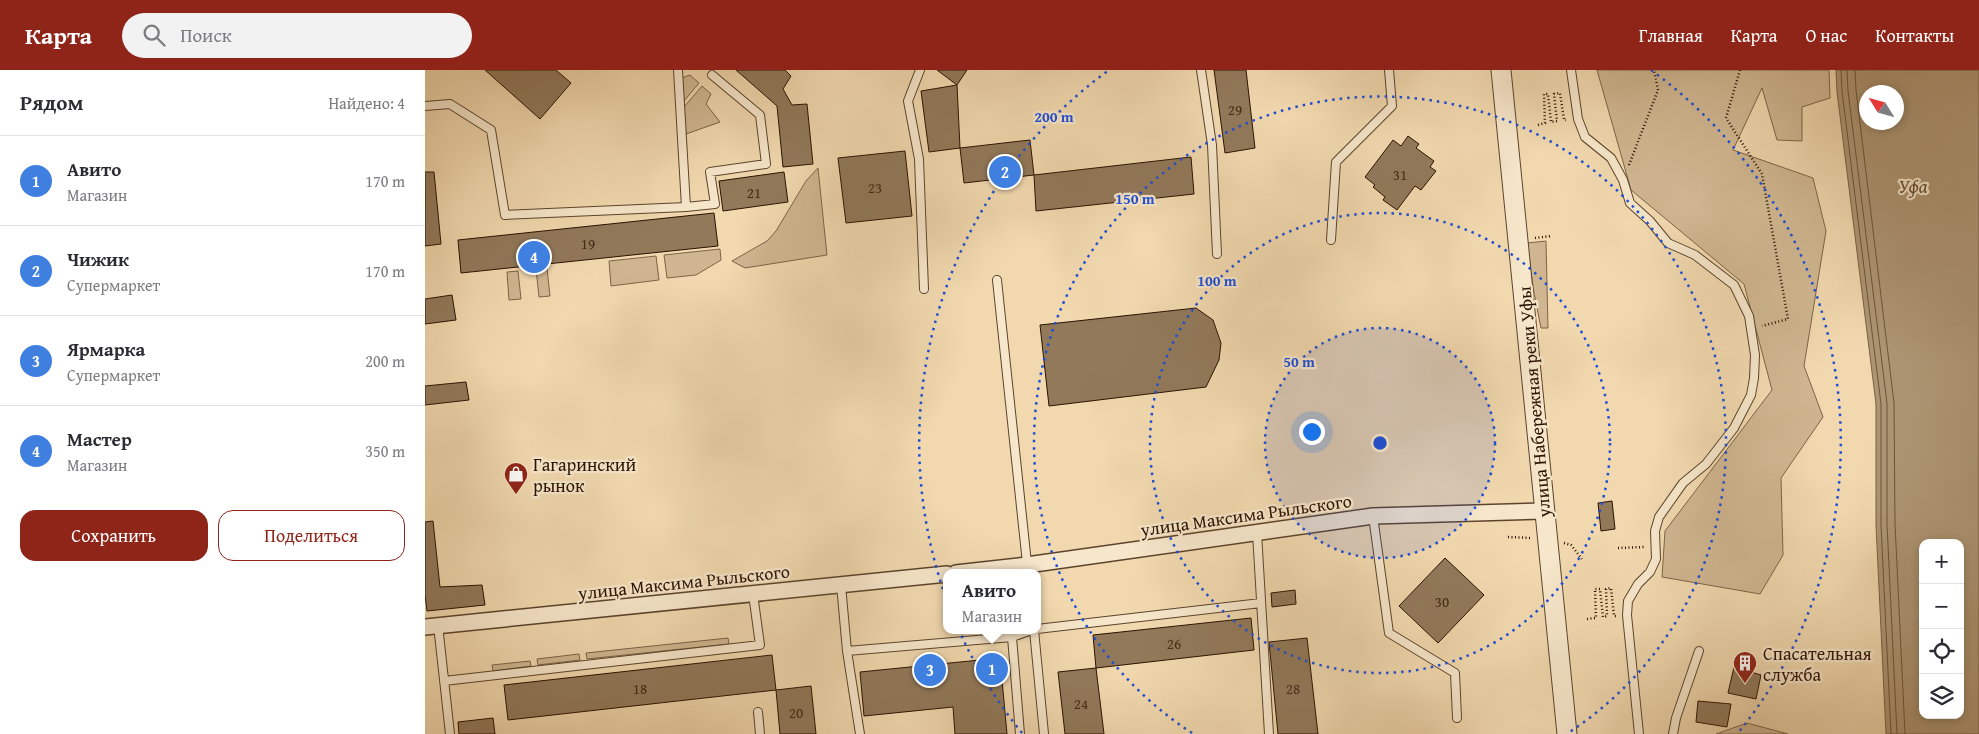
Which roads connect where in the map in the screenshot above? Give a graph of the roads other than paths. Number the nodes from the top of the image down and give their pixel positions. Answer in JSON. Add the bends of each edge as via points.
{"nodes":[{"id":1,"x":678,"y":70,"type":"edge"},
{"id":2,"x":920,"y":70,"type":"edge"},
{"id":3,"x":1201,"y":70,"type":"edge"},
{"id":4,"x":1389,"y":70,"type":"edge"},
{"id":5,"x":1501,"y":70,"type":"edge"},
{"id":6,"x":1571,"y":70,"type":"edge"},
{"id":7,"x":712,"y":75,"type":"dead end"},
{"id":8,"x":425,"y":106,"type":"edge"},
{"id":9,"x":686,"y":207,"type":"junction"},
{"id":10,"x":1331,"y":240,"type":"dead end"},
{"id":11,"x":1217,"y":254,"type":"dead end"},
{"id":12,"x":997,"y":280,"type":"dead end"},
{"id":13,"x":924,"y":289,"type":"dead end"},
{"id":14,"x":1543,"y":511,"type":"junction"},
{"id":15,"x":1373,"y":516,"type":"junction"},
{"id":16,"x":1257,"y":533,"type":"junction"},
{"id":17,"x":1027,"y":569,"type":"edge"},
{"id":18,"x":943,"y":574,"type":"edge"},
{"id":19,"x":841,"y":585,"type":"junction"},
{"id":20,"x":753,"y":594,"type":"junction"},
{"id":21,"x":1261,"y":603,"type":"junction"},
{"id":22,"x":431,"y":626,"type":"edge"},
{"id":23,"x":1041,"y":629,"type":"edge"},
{"id":24,"x":1021,"y":634,"type":"edge"},
{"id":25,"x":1034,"y":634,"type":"edge"},
{"id":26,"x":1012,"y":637,"type":"junction"},
{"id":27,"x":847,"y":651,"type":"junction"},
{"id":28,"x":1699,"y":651,"type":"dead end"},
{"id":29,"x":444,"y":682,"type":"junction"},
{"id":30,"x":758,"y":712,"type":"dead end"},
{"id":31,"x":1457,"y":718,"type":"dead end"},
{"id":32,"x":450,"y":734,"type":"edge"},
{"id":33,"x":760,"y":734,"type":"edge"},
{"id":34,"x":860,"y":734,"type":"edge"},
{"id":35,"x":1020,"y":734,"type":"edge"},
{"id":36,"x":1044,"y":734,"type":"edge"},
{"id":37,"x":1269,"y":734,"type":"edge"},
{"id":38,"x":1567,"y":734,"type":"edge"},
{"id":39,"x":1639,"y":734,"type":"edge"},
{"id":40,"x":1673,"y":734,"type":"edge"}],
"edges":[{"from":1,"to":9,"type":"lane"},
{"from":2,"to":13,"type":"lane","via":[[908,101],[919,160]]},
{"from":3,"to":11,"type":"lane","via":[[1212,145]]},
{"from":4,"to":10,"type":"lane","via":[[1392,106],[1336,162]]},
{"from":5,"to":14,"type":"street","name":"улица Набережная реки Уфы"},
{"from":6,"to":39,"type":"lane","via":[[1577,119],[1585,137],[1611,158],[1630,203],[1668,243],[1695,255],[1734,285],[1749,316],[1755,355],[1751,395],[1734,428],[1706,464],[1683,483],[1659,518],[1655,531],[1657,559],[1628,601]]},
{"from":7,"to":9,"type":"lane","via":[[760,115],[766,164],[710,172],[715,204]]},
{"from":8,"to":9,"type":"lane","via":[[450,104],[491,130],[505,215]]},
{"from":12,"to":17,"type":"lane"},
{"from":14,"to":15,"type":"street","name":"улица Максима Рыльского"},
{"from":14,"to":38,"type":"street","name":"улица Набережная реки Уфы"},
{"from":15,"to":16,"type":"street","name":"улица Максима Рыльского"},
{"from":15,"to":31,"type":"lane","via":[[1389,633],[1455,672]]},
{"from":16,"to":17,"type":"street","name":"улица Максима Рыльского"},
{"from":16,"to":21,"type":"lane"},
{"from":18,"to":19,"type":"street","name":"улица Максима Рыльского"},
{"from":19,"to":20,"type":"street","name":"улица Максима Рыльского"},
{"from":19,"to":27,"type":"lane"},
{"from":20,"to":22,"type":"street","name":"улица Максима Рыльского"},
{"from":20,"to":29,"type":"lane","via":[[760,645]]},
{"from":21,"to":23,"type":"lane"},
{"from":21,"to":37,"type":"lane"},
{"from":22,"to":29,"type":"lane"},
{"from":24,"to":26,"type":"lane"},
{"from":25,"to":36,"type":"lane"},
{"from":26,"to":27,"type":"lane"},
{"from":26,"to":35,"type":"lane"},
{"from":27,"to":34,"type":"lane"},
{"from":28,"to":40,"type":"lane"},
{"from":29,"to":32,"type":"lane"},
{"from":30,"to":33,"type":"lane"}]}
